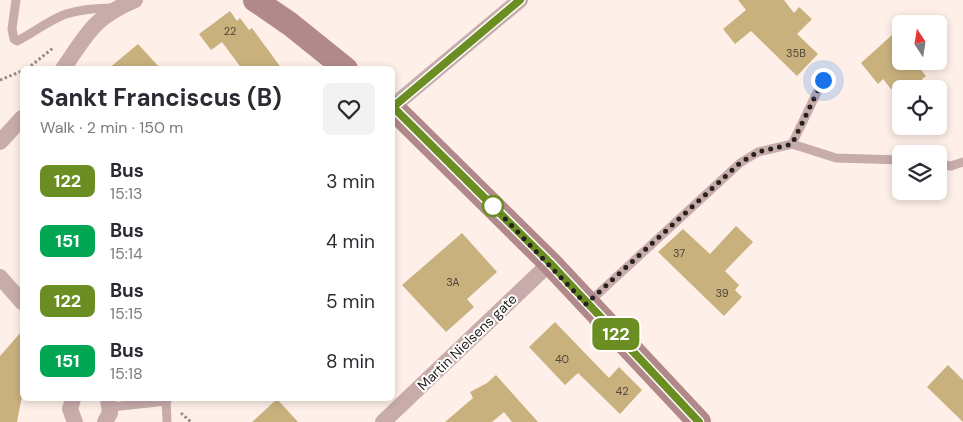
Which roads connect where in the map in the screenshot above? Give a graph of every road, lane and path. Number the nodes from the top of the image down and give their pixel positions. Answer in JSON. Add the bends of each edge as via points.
{"nodes":[{"id":1,"x":16,"y":0,"type":"edge"},
{"id":2,"x":135,"y":0,"type":"edge"},
{"id":3,"x":255,"y":0,"type":"edge"},
{"id":4,"x":272,"y":0,"type":"edge"},
{"id":5,"x":520,"y":0,"type":"edge"},
{"id":6,"x":116,"y":8,"type":"junction"},
{"id":7,"x":290,"y":24,"type":"junction"},
{"id":8,"x":65,"y":66,"type":"edge"},
{"id":9,"x":342,"y":66,"type":"edge"},
{"id":10,"x":20,"y":72,"type":"edge"},
{"id":11,"x":0,"y":80,"type":"edge"},
{"id":12,"x":823,"y":80,"type":"dead end"},
{"id":13,"x":395,"y":105,"type":"edge"},
{"id":14,"x":395,"y":109,"type":"edge"},
{"id":15,"x":20,"y":120,"type":"edge"},
{"id":16,"x":0,"y":142,"type":"edge"},
{"id":17,"x":792,"y":144,"type":"junction"},
{"id":18,"x":892,"y":160,"type":"edge"},
{"id":19,"x":963,"y":162,"type":"edge"},
{"id":20,"x":947,"y":165,"type":"edge"},
{"id":21,"x":550,"y":263,"type":"junction"},
{"id":22,"x":0,"y":277,"type":"edge"},
{"id":23,"x":20,"y":300,"type":"edge"},
{"id":24,"x":586,"y":304,"type":"junction"},
{"id":25,"x":72,"y":401,"type":"edge"},
{"id":26,"x":160,"y":401,"type":"edge"},
{"id":27,"x":167,"y":401,"type":"edge"},
{"id":28,"x":108,"y":409,"type":"edge"},
{"id":29,"x":695,"y":421,"type":"edge"},
{"id":30,"x":76,"y":422,"type":"edge"},
{"id":31,"x":167,"y":422,"type":"edge"},
{"id":32,"x":384,"y":422,"type":"edge"}],
"edges":[{"from":1,"to":6,"type":"lane","via":[[12,29],[17,41],[64,15],[88,8]]},
{"from":2,"to":6,"type":"street"},
{"from":3,"to":7,"type":"main road"},
{"from":4,"to":7,"type":"main road"},
{"from":5,"to":13,"type":"street"},
{"from":6,"to":8,"type":"street","via":[[96,22]]},
{"from":7,"to":9,"type":"main road"},
{"from":10,"to":11,"type":"path"},
{"from":12,"to":17,"type":"lane"},
{"from":14,"to":21,"type":"main road"},
{"from":15,"to":16,"type":"street"},
{"from":17,"to":18,"type":"lane","via":[[836,158]]},
{"from":17,"to":24,"type":"lane","via":[[758,152],[740,163]]},
{"from":19,"to":20,"type":"lane"},
{"from":21,"to":24,"type":"main road"},
{"from":21,"to":32,"type":"street","name":"Martin Nielsens gate"},
{"from":22,"to":23,"type":"street"},
{"from":24,"to":29,"type":"main road"},
{"from":25,"to":30,"type":"street","via":[[70,409]]},
{"from":26,"to":28,"type":"lane"},
{"from":27,"to":31,"type":"lane"}]}
